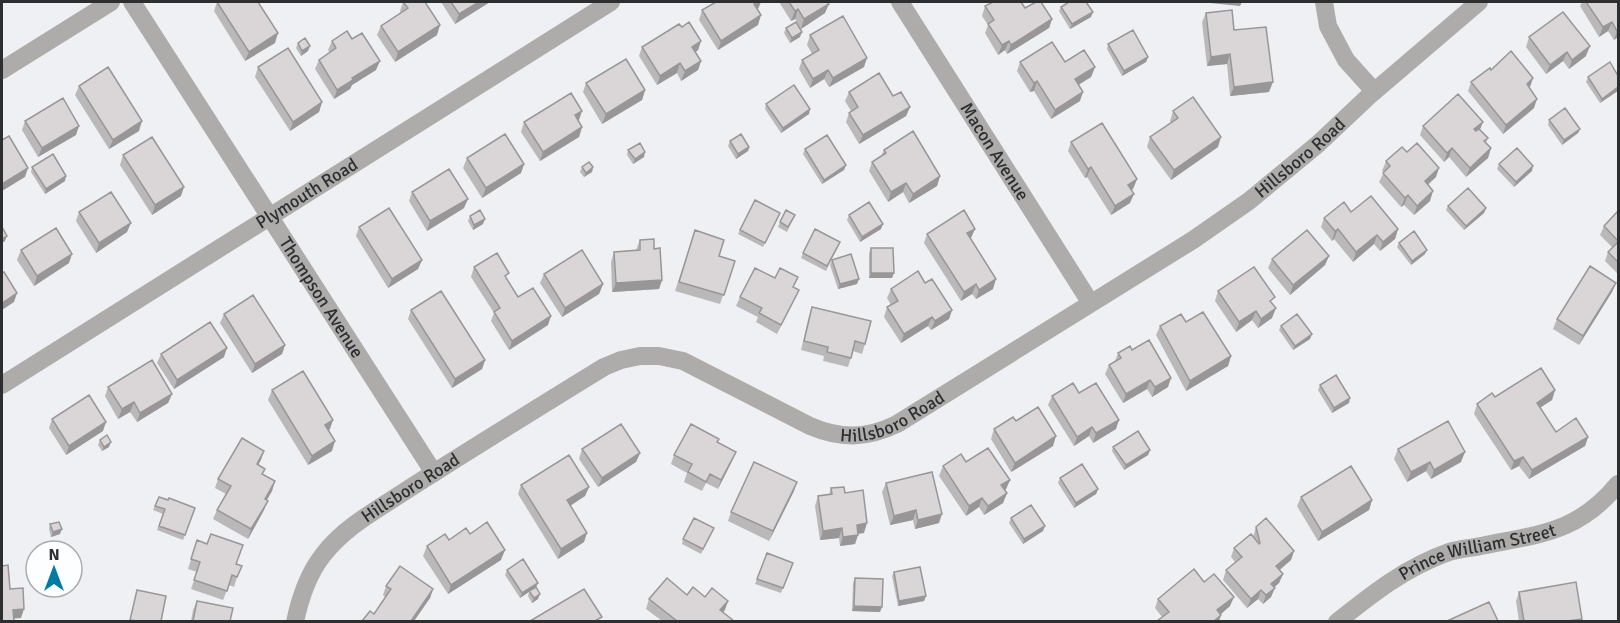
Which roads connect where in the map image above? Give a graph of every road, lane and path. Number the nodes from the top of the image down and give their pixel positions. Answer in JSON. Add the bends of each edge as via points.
{"nodes":[{"id":1,"x":111,"y":2,"type":"edge"},
{"id":2,"x":132,"y":2,"type":"edge"},
{"id":3,"x":611,"y":2,"type":"edge"},
{"id":4,"x":900,"y":2,"type":"edge"},
{"id":5,"x":1324,"y":2,"type":"edge"},
{"id":6,"x":1479,"y":2,"type":"edge"},
{"id":7,"x":2,"y":70,"type":"edge"},
{"id":8,"x":1374,"y":91,"type":"junction"},
{"id":9,"x":270,"y":216,"type":"junction"},
{"id":10,"x":1090,"y":302,"type":"junction"},
{"id":11,"x":2,"y":385,"type":"edge"},
{"id":12,"x":434,"y":473,"type":"junction"},
{"id":13,"x":1618,"y":484,"type":"edge"},
{"id":14,"x":295,"y":621,"type":"edge"},
{"id":15,"x":1337,"y":621,"type":"edge"}],
"edges":[{"from":1,"to":7,"type":"street"},
{"from":2,"to":9,"type":"street","name":"Thompson Avenue"},
{"from":3,"to":9,"type":"street","name":"Plymouth Road"},
{"from":4,"to":10,"type":"street","name":"Macon Avenue"},
{"from":5,"to":8,"type":"street","via":[[1328,26],[1346,60]]},
{"from":6,"to":8,"type":"street","name":"Hillsboro Road"},
{"from":8,"to":10,"type":"street","name":"Hillsboro Road","via":[[1249,201]]},
{"from":9,"to":11,"type":"street","name":"Plymouth Road"},
{"from":9,"to":12,"type":"street","name":"Thompson Avenue"},
{"from":10,"to":12,"type":"street","name":"Hillsboro Road","via":[[886,429],[854,437],[826,433],[683,361],[640,356],[604,367]]},
{"from":12,"to":14,"type":"street","name":"Hillsboro Road","via":[[338,538],[314,569]]},
{"from":13,"to":15,"type":"street","name":"Prince William Street","via":[[1590,513],[1554,531],[1450,552],[1401,573]]}]}
